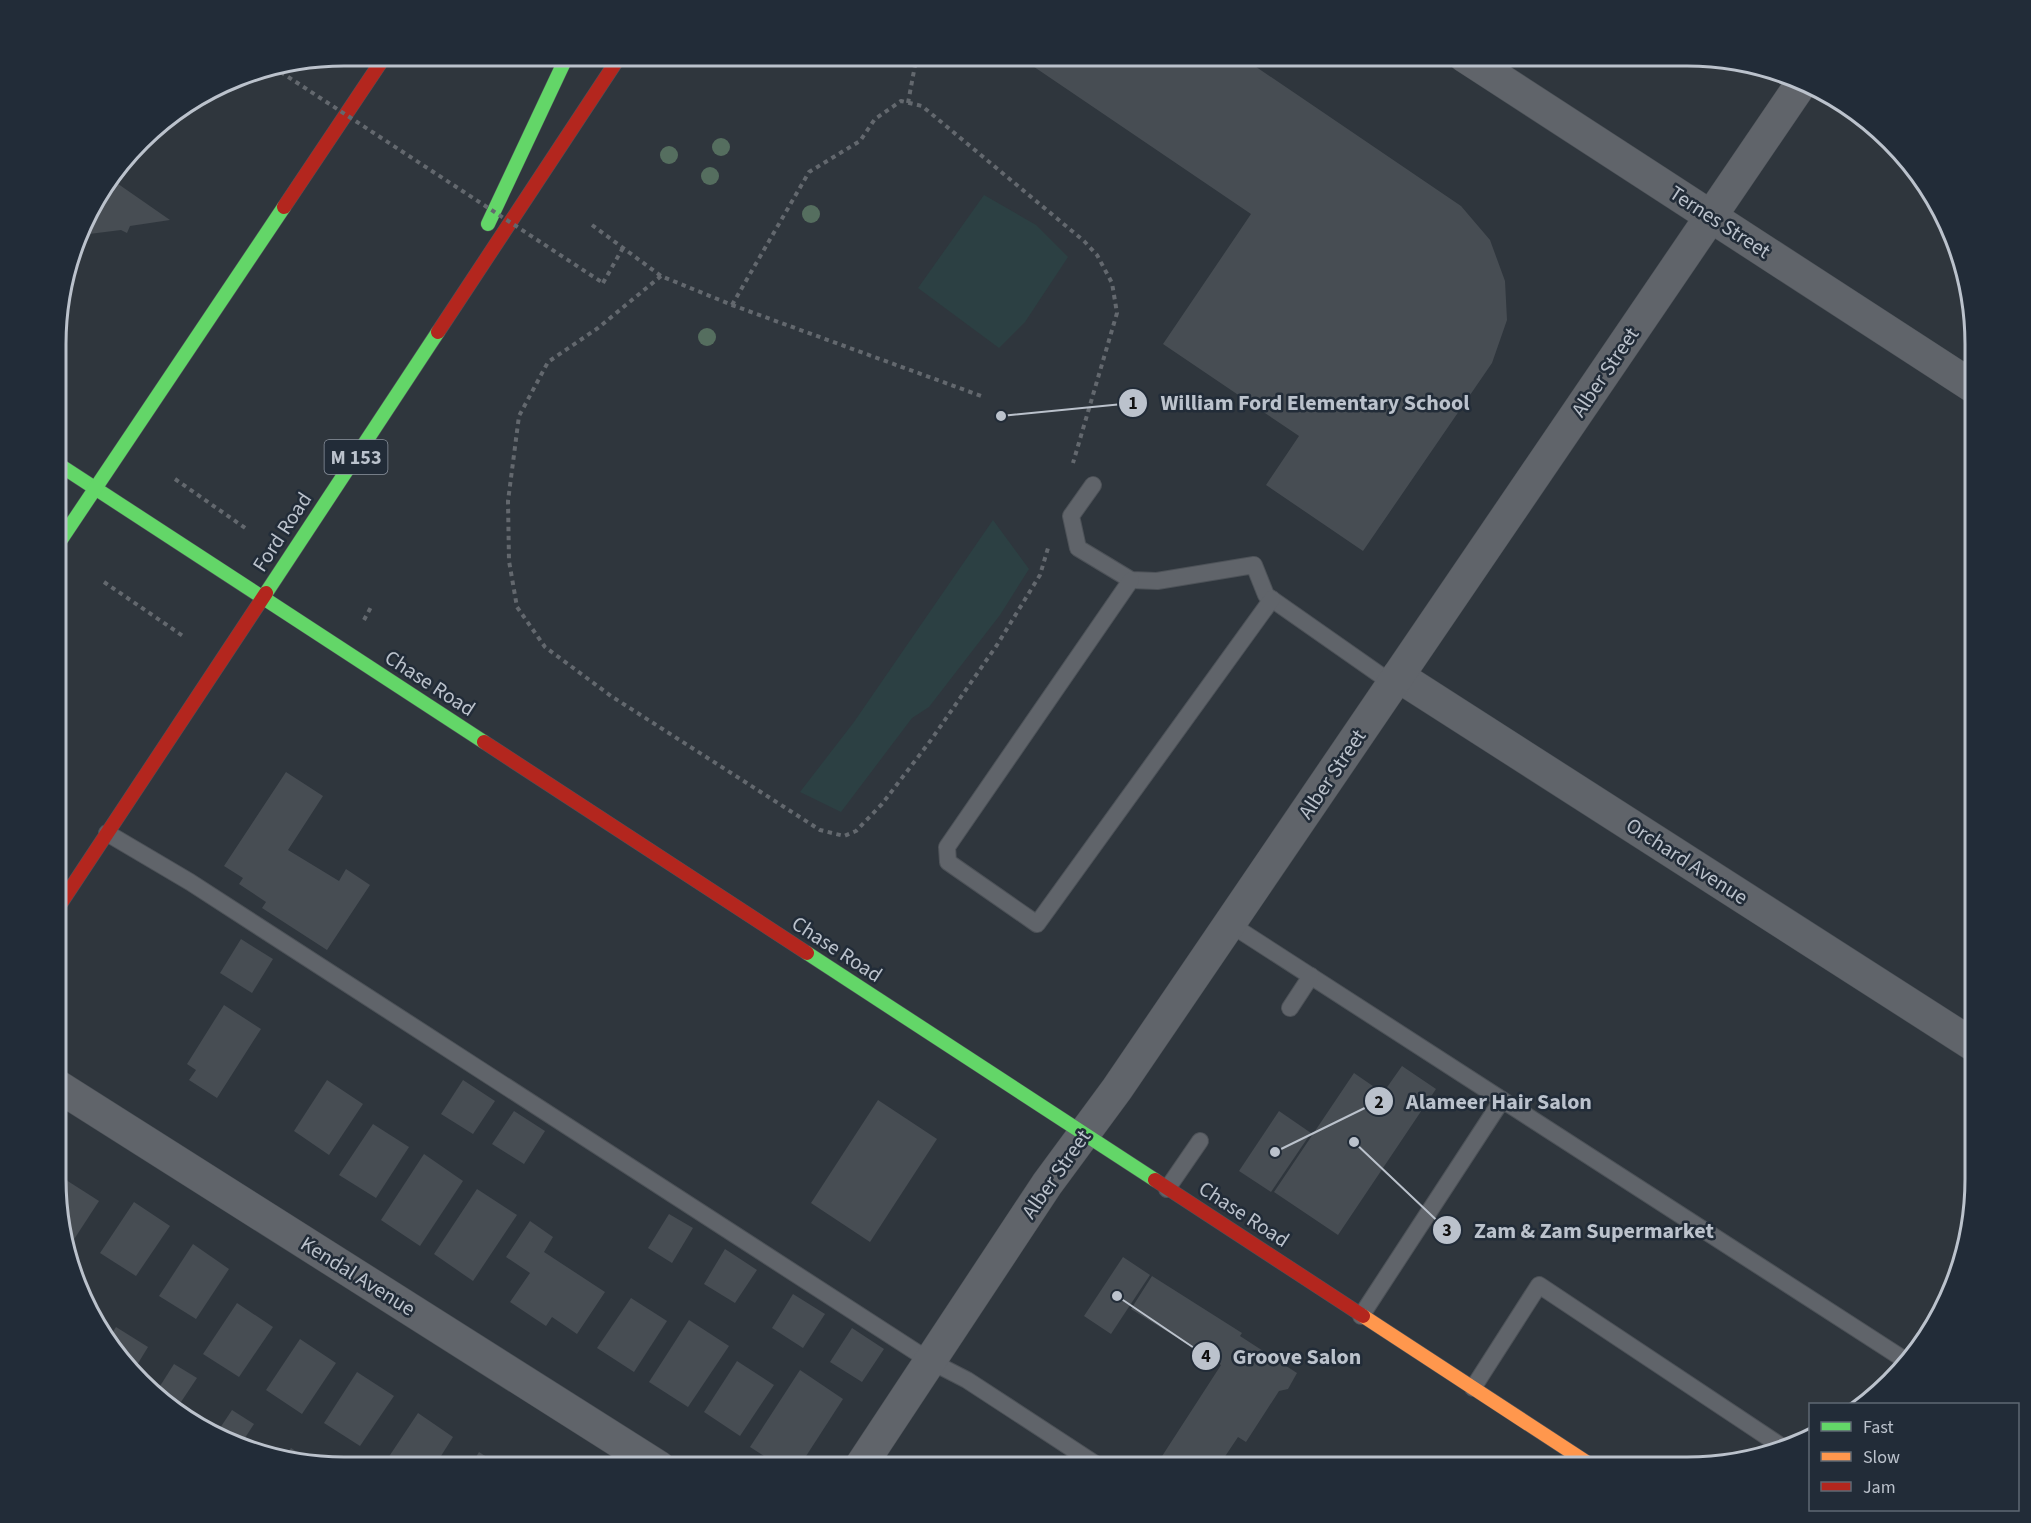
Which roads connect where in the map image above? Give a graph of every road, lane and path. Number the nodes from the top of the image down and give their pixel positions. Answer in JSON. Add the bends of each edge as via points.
{"nodes":[{"id":1,"x":378,"y":66,"type":"edge"},
{"id":2,"x":562,"y":66,"type":"edge"},
{"id":3,"x":613,"y":66,"type":"edge"},
{"id":4,"x":915,"y":66,"type":"edge"},
{"id":5,"x":1482,"y":66,"type":"edge"},
{"id":6,"x":282,"y":73,"type":"edge"},
{"id":7,"x":1798,"y":89,"type":"edge"},
{"id":8,"x":908,"y":103,"type":"junction"},
{"id":9,"x":1712,"y":216,"type":"junction"},
{"id":10,"x":592,"y":225,"type":"dead end"},
{"id":11,"x":624,"y":246,"type":"junction"},
{"id":12,"x":661,"y":276,"type":"junction"},
{"id":13,"x":732,"y":305,"type":"junction"},
{"id":14,"x":448,"y":314,"type":"junction"},
{"id":15,"x":1965,"y":381,"type":"edge"},
{"id":16,"x":984,"y":397,"type":"dead end"},
{"id":17,"x":66,"y":469,"type":"edge"},
{"id":18,"x":1070,"y":472,"type":"dead end"},
{"id":19,"x":175,"y":479,"type":"dead end"},
{"id":20,"x":1093,"y":485,"type":"dead end"},
{"id":21,"x":94,"y":488,"type":"junction"},
{"id":22,"x":66,"y":530,"type":"edge"},
{"id":23,"x":248,"y":530,"type":"dead end"},
{"id":24,"x":1050,"y":541,"type":"dead end"},
{"id":25,"x":1131,"y":580,"type":"junction"},
{"id":26,"x":104,"y":582,"type":"dead end"},
{"id":27,"x":1272,"y":599,"type":"junction"},
{"id":28,"x":264,"y":600,"type":"junction"},
{"id":29,"x":371,"y":608,"type":"dead end"},
{"id":30,"x":362,"y":622,"type":"dead end"},
{"id":31,"x":183,"y":636,"type":"dead end"},
{"id":32,"x":1396,"y":680,"type":"junction"},
{"id":33,"x":107,"y":833,"type":"junction"},
{"id":34,"x":66,"y":895,"type":"edge"},
{"id":35,"x":1230,"y":924,"type":"junction"},
{"id":36,"x":1311,"y":976,"type":"junction"},
{"id":37,"x":1290,"y":1008,"type":"dead end"},
{"id":38,"x":1965,"y":1040,"type":"edge"},
{"id":39,"x":66,"y":1091,"type":"edge"},
{"id":40,"x":1502,"y":1100,"type":"junction"},
{"id":41,"x":1083,"y":1134,"type":"junction"},
{"id":42,"x":1200,"y":1141,"type":"dead end"},
{"id":43,"x":1167,"y":1189,"type":"junction"},
{"id":44,"x":1361,"y":1316,"type":"junction"},
{"id":45,"x":1900,"y":1357,"type":"edge"},
{"id":46,"x":930,"y":1361,"type":"junction"},
{"id":47,"x":1473,"y":1388,"type":"junction"},
{"id":48,"x":1775,"y":1442,"type":"edge"},
{"id":49,"x":643,"y":1457,"type":"edge"},
{"id":50,"x":867,"y":1457,"type":"edge"},
{"id":51,"x":1085,"y":1457,"type":"edge"},
{"id":52,"x":1579,"y":1457,"type":"edge"}],
"edges":[{"from":1,"to":21,"type":"main road"},
{"from":2,"to":14,"type":"main road"},
{"from":3,"to":14,"type":"main road","name":"Ford Road","number":"M 153"},
{"from":4,"to":8,"type":"path"},
{"from":5,"to":9,"type":"street","name":"Ternes Street"},
{"from":6,"to":11,"type":"path","bridge":true,"via":[[603,283]]},
{"from":7,"to":9,"type":"street","name":"Alber Street"},
{"from":8,"to":13,"type":"path","via":[[901,101],[875,119],[860,141],[809,172]]},
{"from":8,"to":18,"type":"path","via":[[922,106],[1084,241],[1097,255],[1112,283],[1117,313]]},
{"from":9,"to":15,"type":"street","name":"Ternes Street"},
{"from":9,"to":32,"type":"street","name":"Alber Street"},
{"from":10,"to":11,"type":"path"},
{"from":11,"to":12,"type":"path"},
{"from":12,"to":13,"type":"path"},
{"from":12,"to":24,"type":"path","via":[[598,328],[548,362],[519,416],[508,501],[509,561],[517,607],[545,647],[612,696],[820,830],[843,836],[856,831],[882,804],[931,740],[1040,575]]},
{"from":13,"to":16,"type":"path"},
{"from":14,"to":28,"type":"main road","name":"Ford Road","number":"M 153"},
{"from":17,"to":21,"type":"main road","name":"Chase Road"},
{"from":19,"to":23,"type":"path"},
{"from":20,"to":25,"type":"lane","via":[[1071,516],[1078,548]]},
{"from":21,"to":22,"type":"main road"},
{"from":21,"to":28,"type":"main road","name":"Chase Road"},
{"from":25,"to":27,"type":"lane","via":[[1157,581],[1254,565],[1266,595]]},
{"from":25,"to":27,"type":"lane","via":[[947,847],[948,862],[1037,924]]},
{"from":26,"to":31,"type":"path"},
{"from":27,"to":32,"type":"lane"},
{"from":28,"to":33,"type":"main road","name":"Ford Road","number":"M 153"},
{"from":28,"to":41,"type":"main road","name":"Chase Road"},
{"from":29,"to":30,"type":"path"},
{"from":32,"to":35,"type":"street","name":"Alber Street"},
{"from":32,"to":38,"type":"street","name":"Orchard Avenue"},
{"from":33,"to":34,"type":"main road","name":"Ford Road","number":"M 153"},
{"from":33,"to":46,"type":"lane","via":[[190,882]]},
{"from":35,"to":36,"type":"lane"},
{"from":35,"to":41,"type":"street","name":"Alber Street"},
{"from":36,"to":37,"type":"lane"},
{"from":36,"to":40,"type":"lane"},
{"from":39,"to":49,"type":"street","name":"Kendal Avenue"},
{"from":40,"to":44,"type":"lane"},
{"from":40,"to":45,"type":"lane"},
{"from":41,"to":43,"type":"main road","name":"Chase Road"},
{"from":41,"to":46,"type":"street","name":"Alber Street"},
{"from":42,"to":43,"type":"lane"},
{"from":43,"to":44,"type":"main road","name":"Chase Road"},
{"from":44,"to":47,"type":"main road","name":"Chase Road"},
{"from":46,"to":50,"type":"street","name":"Alber Street"},
{"from":46,"to":51,"type":"lane","via":[[967,1380]]},
{"from":47,"to":48,"type":"lane","via":[[1539,1285]]},
{"from":47,"to":52,"type":"main road","name":"Chase Road"}]}
